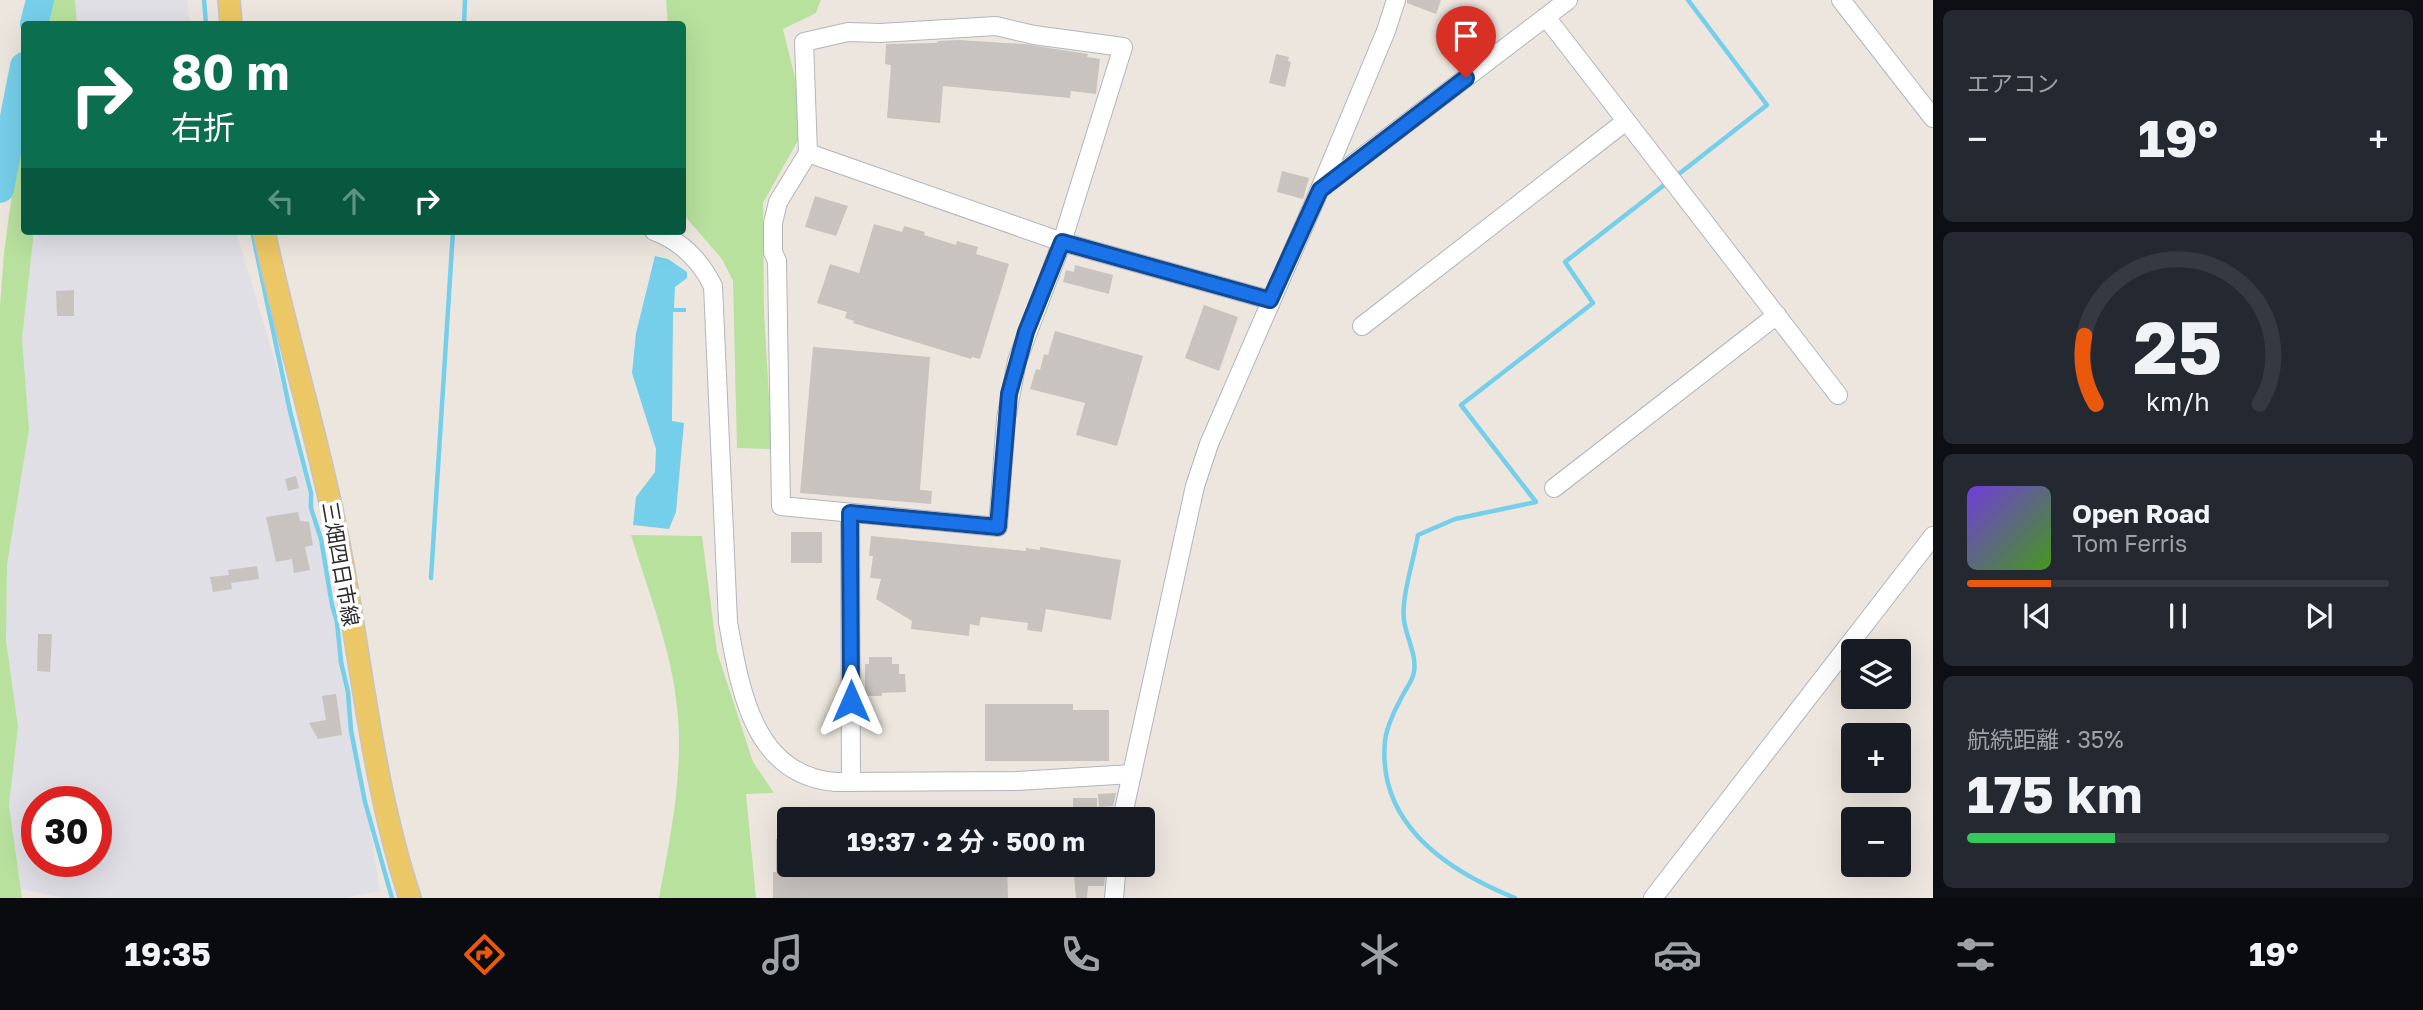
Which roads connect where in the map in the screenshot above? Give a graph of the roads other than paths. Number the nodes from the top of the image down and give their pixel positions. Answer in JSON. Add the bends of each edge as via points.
{"nodes":[{"id":1,"x":229,"y":0,"type":"edge"},
{"id":2,"x":1396,"y":0,"type":"edge"},
{"id":3,"x":1568,"y":0,"type":"edge"},
{"id":4,"x":1842,"y":0,"type":"edge"},
{"id":5,"x":1546,"y":17,"type":"junction"},
{"id":6,"x":231,"y":21,"type":"edge"},
{"id":7,"x":1933,"y":118,"type":"edge"},
{"id":8,"x":1626,"y":121,"type":"junction"},
{"id":9,"x":808,"y":153,"type":"junction"},
{"id":10,"x":1320,"y":190,"type":"junction"},
{"id":11,"x":265,"y":235,"type":"edge"},
{"id":12,"x":665,"y":235,"type":"edge"},
{"id":13,"x":1062,"y":242,"type":"junction"},
{"id":14,"x":1270,"y":300,"type":"junction"},
{"id":15,"x":1777,"y":315,"type":"junction"},
{"id":16,"x":1362,"y":326,"type":"dead end"},
{"id":17,"x":1838,"y":395,"type":"dead end"},
{"id":18,"x":1554,"y":488,"type":"dead end"},
{"id":19,"x":850,"y":513,"type":"junction"},
{"id":20,"x":1933,"y":536,"type":"edge"},
{"id":21,"x":1132,"y":774,"type":"junction"},
{"id":22,"x":851,"y":782,"type":"junction"},
{"id":23,"x":1125,"y":807,"type":"edge"},
{"id":24,"x":1115,"y":877,"type":"edge"},
{"id":25,"x":410,"y":898,"type":"edge"},
{"id":26,"x":1114,"y":898,"type":"edge"},
{"id":27,"x":1653,"y":898,"type":"edge"}],
"edges":[{"from":1,"to":6,"type":"main road"},
{"from":2,"to":10,"type":"street"},
{"from":3,"to":5,"type":"street"},
{"from":4,"to":7,"type":"street"},
{"from":5,"to":8,"type":"street"},
{"from":5,"to":10,"type":"street"},
{"from":8,"to":15,"type":"street"},
{"from":8,"to":16,"type":"street"},
{"from":9,"to":13,"type":"street"},
{"from":9,"to":13,"type":"street","via":[[804,42],[848,32],[996,26],[1123,47]]},
{"from":9,"to":19,"type":"street","via":[[782,194],[773,223],[781,506]]},
{"from":10,"to":14,"type":"street"},
{"from":11,"to":25,"type":"main road","name":"三畑四日市線","via":[[329,495],[372,743]]},
{"from":12,"to":22,"type":"street","via":[[693,256],[713,286],[728,622],[755,725],[780,761],[801,775]]},
{"from":13,"to":14,"type":"street"},
{"from":13,"to":19,"type":"street","via":[[1026,332],[1009,394],[998,527]]},
{"from":14,"to":21,"type":"street","via":[[1195,486]]},
{"from":15,"to":17,"type":"street"},
{"from":15,"to":18,"type":"street"},
{"from":19,"to":22,"type":"street"},
{"from":20,"to":27,"type":"street"},
{"from":21,"to":22,"type":"street","via":[[1017,781]]},
{"from":21,"to":23,"type":"street"},
{"from":24,"to":26,"type":"street"}]}
